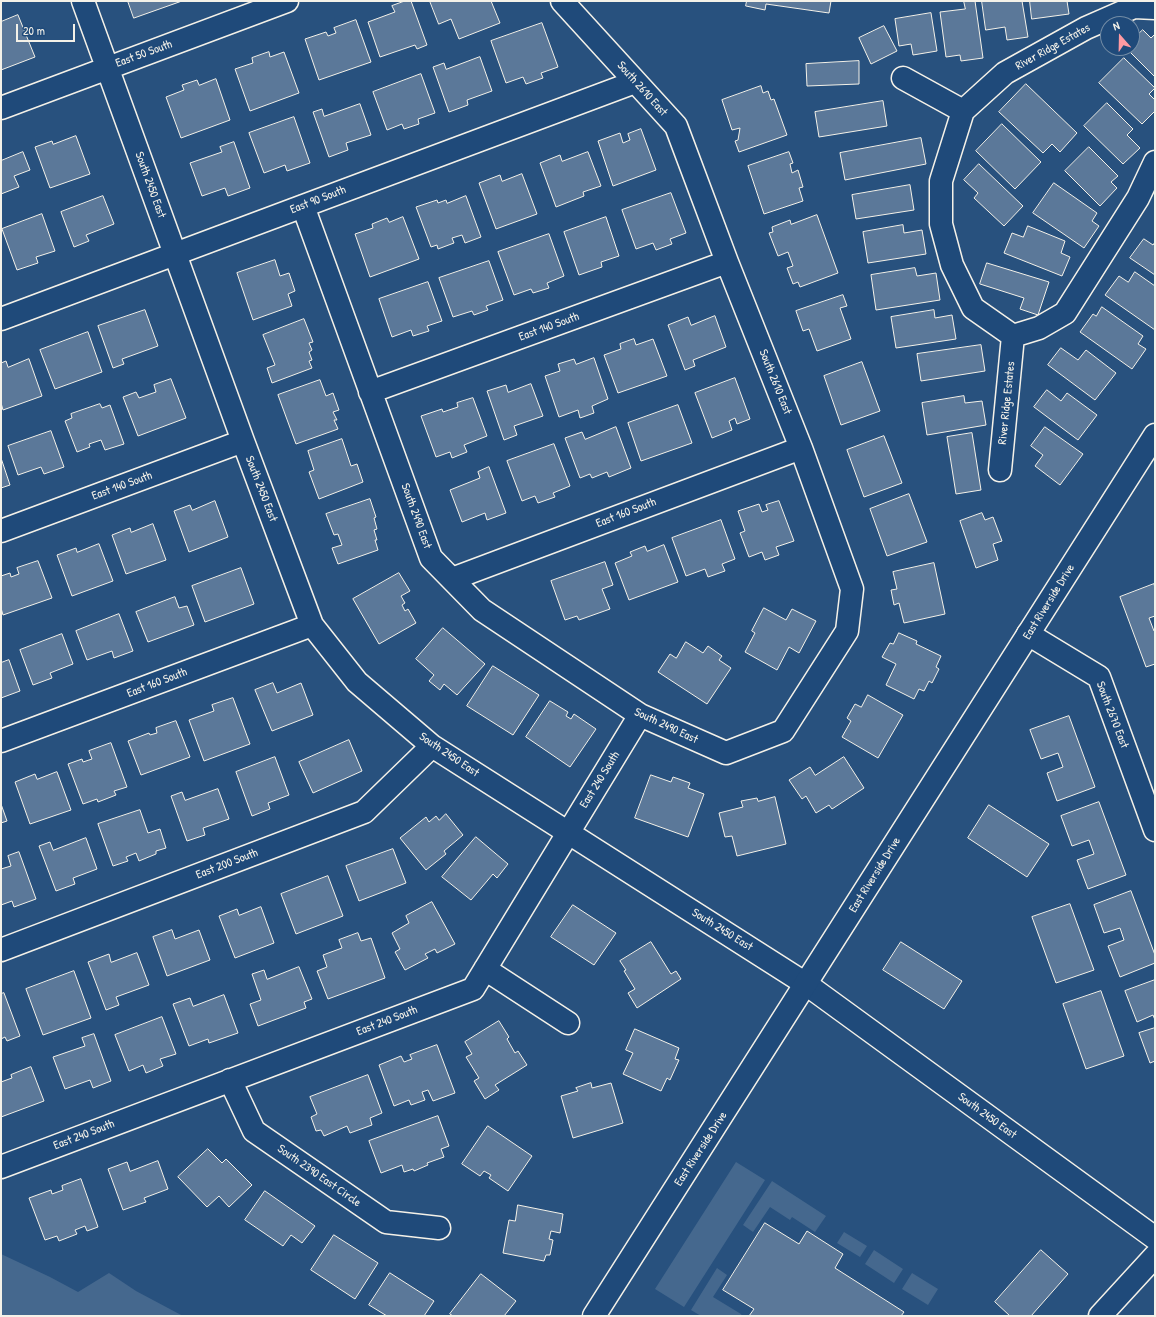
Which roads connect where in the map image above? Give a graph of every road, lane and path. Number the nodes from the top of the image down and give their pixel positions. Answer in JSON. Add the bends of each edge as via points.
{"nodes":[{"id":1,"x":83,"y":1,"type":"edge"},
{"id":2,"x":287,"y":1,"type":"edge"},
{"id":3,"x":562,"y":1,"type":"edge"},
{"id":4,"x":1155,"y":8,"type":"edge"},
{"id":5,"x":107,"y":68,"type":"junction"},
{"id":6,"x":902,"y":78,"type":"dead end"},
{"id":7,"x":635,"y":82,"type":"junction"},
{"id":8,"x":1,"y":108,"type":"edge"},
{"id":9,"x":963,"y":111,"type":"junction"},
{"id":10,"x":1155,"y":162,"type":"edge"},
{"id":11,"x":1147,"y":202,"type":"edge"},
{"id":12,"x":303,"y":206,"type":"junction"},
{"id":13,"x":175,"y":254,"type":"junction"},
{"id":14,"x":727,"y":262,"type":"junction"},
{"id":15,"x":1,"y":319,"type":"edge"},
{"id":16,"x":1013,"y":336,"type":"junction"},
{"id":17,"x":370,"y":392,"type":"junction"},
{"id":18,"x":1155,"y":436,"type":"edge"},
{"id":19,"x":243,"y":441,"type":"junction"},
{"id":20,"x":801,"y":448,"type":"junction"},
{"id":21,"x":1000,"y":470,"type":"dead end"},
{"id":22,"x":1,"y":531,"type":"edge"},
{"id":23,"x":452,"y":579,"type":"junction"},
{"id":24,"x":312,"y":625,"type":"junction"},
{"id":25,"x":1028,"y":634,"type":"junction"},
{"id":26,"x":640,"y":715,"type":"junction"},
{"id":27,"x":1,"y":742,"type":"edge"},
{"id":28,"x":432,"y":746,"type":"junction"},
{"id":29,"x":726,"y":753,"type":"joint"},
{"id":30,"x":1155,"y":830,"type":"edge"},
{"id":31,"x":568,"y":832,"type":"junction"},
{"id":32,"x":1,"y":950,"type":"edge"},
{"id":33,"x":485,"y":969,"type":"junction"},
{"id":34,"x":806,"y":984,"type":"junction"},
{"id":35,"x":568,"y":1023,"type":"dead end"},
{"id":36,"x":230,"y":1080,"type":"junction"},
{"id":37,"x":1,"y":1167,"type":"edge"},
{"id":38,"x":439,"y":1228,"type":"dead end"},
{"id":39,"x":1155,"y":1238,"type":"edge"},
{"id":40,"x":1155,"y":1256,"type":"edge"},
{"id":41,"x":594,"y":1316,"type":"edge"},
{"id":42,"x":1101,"y":1316,"type":"edge"}],
"edges":[{"from":1,"to":5,"type":"street","name":"South 2450 East"},
{"from":2,"to":5,"type":"street","name":"East 50 South"},
{"from":3,"to":7,"type":"street","name":"South 2610 East"},
{"from":4,"to":9,"type":"street","name":"River Ridge Estates","via":[[1134,7],[1086,28],[1005,73]]},
{"from":5,"to":8,"type":"street","name":"East 50 South"},
{"from":5,"to":13,"type":"street","name":"South 2450 East"},
{"from":6,"to":9,"type":"street"},
{"from":7,"to":12,"type":"street","name":"East 90 South"},
{"from":7,"to":14,"type":"street","name":"South 2610 East","via":[[676,126]]},
{"from":9,"to":16,"type":"street","name":"River Ridge Estates","via":[[940,181],[941,224],[952,265],[973,308]]},
{"from":10,"to":11,"type":"street"},
{"from":11,"to":16,"type":"street","via":[[1065,313],[1039,328]]},
{"from":12,"to":13,"type":"street","name":"East 90 South"},
{"from":12,"to":17,"type":"street","name":"South 2490 East"},
{"from":13,"to":15,"type":"street","name":"East 90 South"},
{"from":13,"to":19,"type":"street","name":"South 2450 East"},
{"from":14,"to":17,"type":"street","name":"East 140 South"},
{"from":14,"to":20,"type":"street","name":"South 2610 East"},
{"from":16,"to":21,"type":"street","name":"River Ridge Estates"},
{"from":17,"to":23,"type":"street","name":"South 2490 East","via":[[431,558]]},
{"from":18,"to":25,"type":"street","name":"East Riverside Drive"},
{"from":19,"to":22,"type":"street","name":"East 140 South"},
{"from":19,"to":24,"type":"street","name":"South 2450 East"},
{"from":20,"to":23,"type":"street","name":"East 160 South"},
{"from":20,"to":29,"type":"street","name":"South 2610 East","via":[[852,590],[848,631],[783,731]]},
{"from":23,"to":26,"type":"street","name":"South 2490 East","via":[[482,610]]},
{"from":24,"to":27,"type":"street","name":"East 160 South"},
{"from":24,"to":28,"type":"street","name":"South 2450 East","via":[[357,682]]},
{"from":25,"to":30,"type":"street","name":"South 2670 East","via":[[1098,677]]},
{"from":25,"to":34,"type":"street","name":"East Riverside Drive"},
{"from":26,"to":29,"type":"street","name":"South 2490 East"},
{"from":26,"to":31,"type":"street","name":"East 240 South"},
{"from":28,"to":31,"type":"street","name":"South 2450 East"},
{"from":28,"to":32,"type":"street","name":"East 200 South","via":[[364,812]]},
{"from":31,"to":33,"type":"street","name":"East 240 South"},
{"from":31,"to":34,"type":"street","name":"South 2450 East"},
{"from":33,"to":35,"type":"street"},
{"from":33,"to":36,"type":"street","name":"East 240 South","via":[[473,989]]},
{"from":34,"to":39,"type":"street","name":"South 2450 East"},
{"from":34,"to":41,"type":"street","name":"East Riverside Drive"},
{"from":36,"to":37,"type":"street","name":"East 240 South"},
{"from":36,"to":38,"type":"street","name":"South 2390 East Circle","via":[[254,1131],[386,1222]]},
{"from":40,"to":42,"type":"street"}]}
